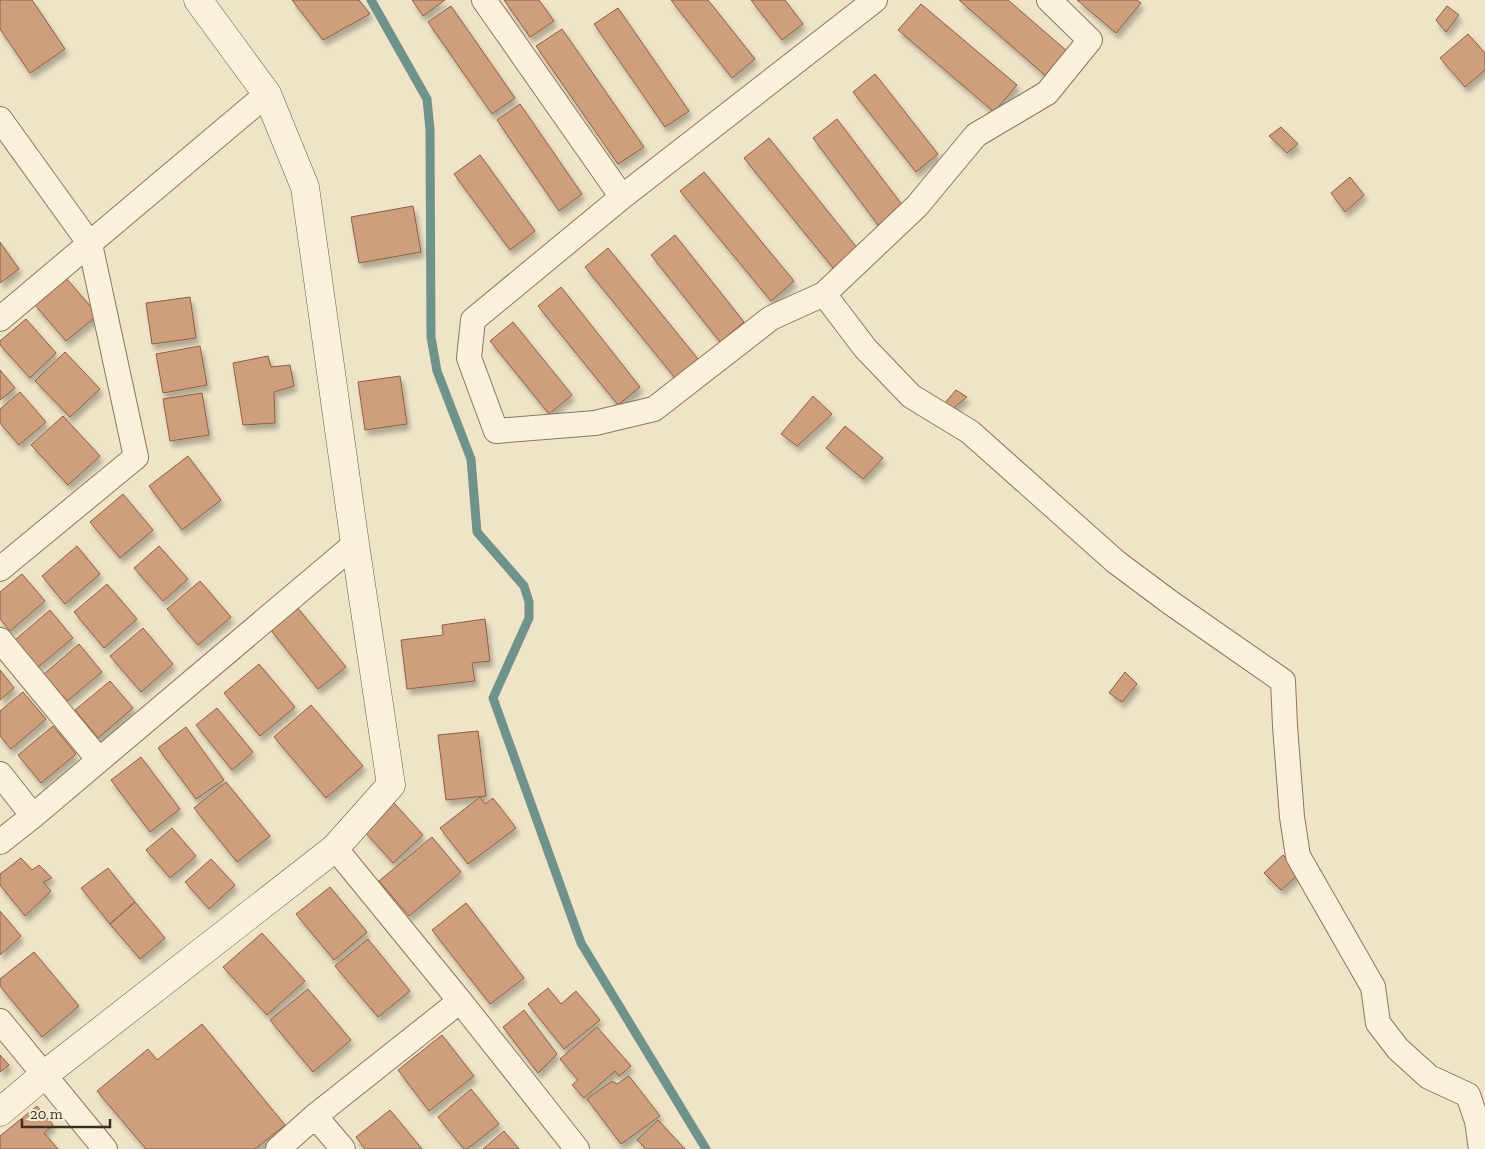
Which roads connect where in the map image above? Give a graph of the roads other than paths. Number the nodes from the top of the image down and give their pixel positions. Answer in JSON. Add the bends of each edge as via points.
{"nodes":[{"id":1,"x":198,"y":0,"type":"edge"},
{"id":2,"x":484,"y":0,"type":"edge"},
{"id":3,"x":875,"y":0,"type":"edge"},
{"id":4,"x":1049,"y":0,"type":"edge"},
{"id":5,"x":267,"y":94,"type":"junction"},
{"id":6,"x":0,"y":119,"type":"edge"},
{"id":7,"x":622,"y":197,"type":"junction"},
{"id":8,"x":90,"y":244,"type":"junction"},
{"id":9,"x":824,"y":294,"type":"junction"},
{"id":10,"x":0,"y":319,"type":"edge"},
{"id":11,"x":355,"y":544,"type":"junction"},
{"id":12,"x":0,"y":569,"type":"edge"},
{"id":13,"x":0,"y":640,"type":"edge"},
{"id":14,"x":99,"y":760,"type":"junction"},
{"id":15,"x":0,"y":774,"type":"edge"},
{"id":16,"x":33,"y":816,"type":"junction"},
{"id":17,"x":0,"y":842,"type":"edge"},
{"id":18,"x":335,"y":848,"type":"junction"},
{"id":19,"x":460,"y":1001,"type":"junction"},
{"id":20,"x":0,"y":1021,"type":"edge"},
{"id":21,"x":44,"y":1075,"type":"junction"},
{"id":22,"x":0,"y":1112,"type":"edge"},
{"id":23,"x":315,"y":1116,"type":"junction"},
{"id":24,"x":105,"y":1149,"type":"edge"},
{"id":25,"x":278,"y":1149,"type":"edge"},
{"id":26,"x":343,"y":1149,"type":"edge"},
{"id":27,"x":577,"y":1149,"type":"edge"},
{"id":28,"x":1481,"y":1149,"type":"edge"}],
"edges":[{"from":1,"to":5,"type":"street"},
{"from":2,"to":7,"type":"street"},
{"from":3,"to":7,"type":"street"},
{"from":4,"to":9,"type":"street","via":[[1090,40],[1047,93],[976,135],[917,206]]},
{"from":5,"to":8,"type":"street"},
{"from":5,"to":11,"type":"street","via":[[306,187]]},
{"from":6,"to":8,"type":"street"},
{"from":7,"to":9,"type":"street","via":[[473,320],[469,358],[496,431],[594,423],[654,409],[771,318]]},
{"from":8,"to":10,"type":"street"},
{"from":8,"to":12,"type":"street","via":[[136,457]]},
{"from":9,"to":28,"type":"street","via":[[865,348],[911,396],[970,432],[1116,562],[1283,681],[1284,726],[1298,856],[1373,987],[1378,1023],[1398,1049],[1429,1077],[1468,1095],[1477,1121]]},
{"from":11,"to":14,"type":"street"},
{"from":11,"to":18,"type":"street","via":[[391,785]]},
{"from":13,"to":14,"type":"street"},
{"from":14,"to":16,"type":"street"},
{"from":15,"to":16,"type":"street"},
{"from":16,"to":17,"type":"street"},
{"from":18,"to":19,"type":"street"},
{"from":18,"to":21,"type":"street"},
{"from":19,"to":23,"type":"street"},
{"from":19,"to":27,"type":"street"},
{"from":20,"to":21,"type":"street"},
{"from":21,"to":22,"type":"street"},
{"from":21,"to":24,"type":"street"},
{"from":23,"to":25,"type":"street"},
{"from":23,"to":26,"type":"street"}]}
